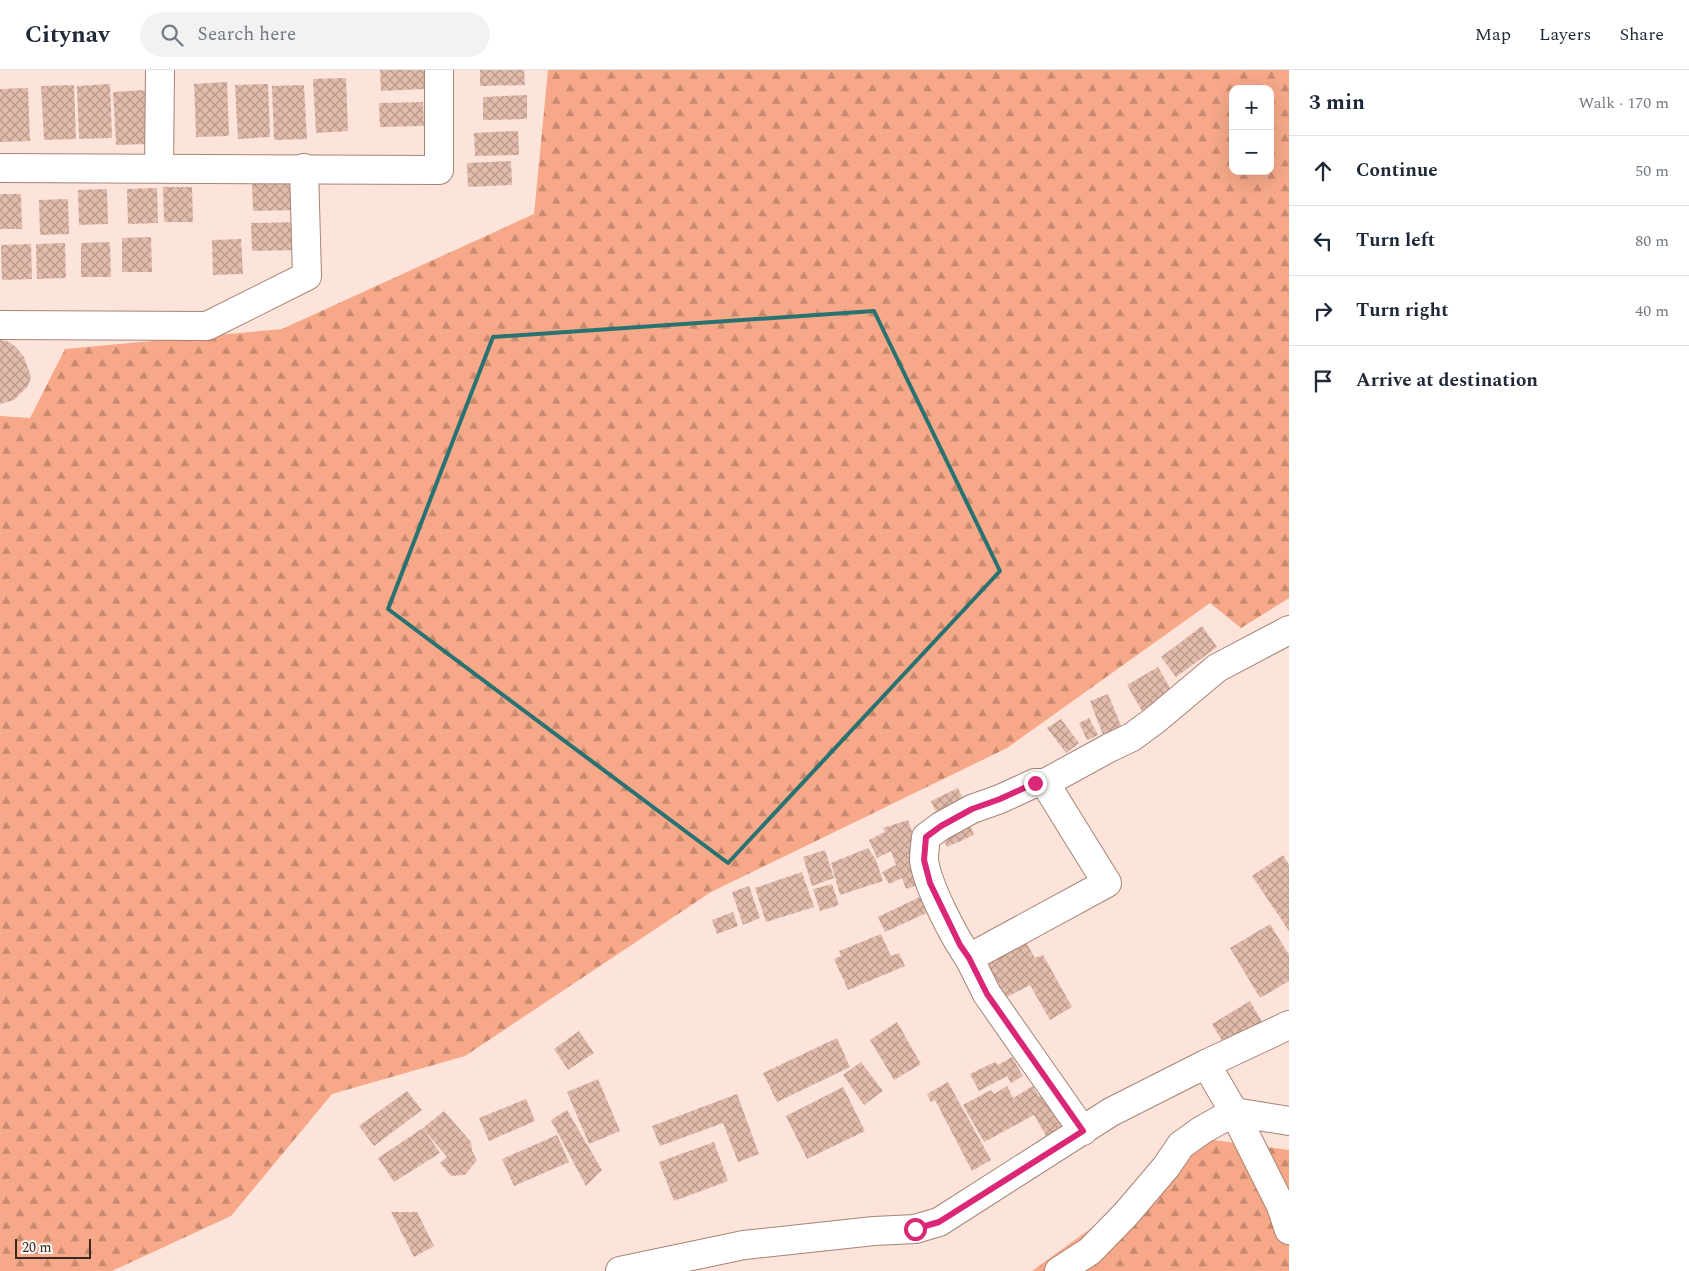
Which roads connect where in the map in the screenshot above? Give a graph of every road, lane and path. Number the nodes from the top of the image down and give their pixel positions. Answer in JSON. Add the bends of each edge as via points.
{"nodes":[{"id":1,"x":160,"y":70,"type":"edge"},
{"id":2,"x":439,"y":70,"type":"edge"},
{"id":3,"x":0,"y":168,"type":"edge"},
{"id":4,"x":159,"y":168,"type":"junction"},
{"id":5,"x":304,"y":168,"type":"junction"},
{"id":6,"x":0,"y":325,"type":"edge"},
{"id":7,"x":1289,"y":630,"type":"edge"},
{"id":8,"x":1045,"y":783,"type":"junction"},
{"id":9,"x":969,"y":958,"type":"junction"},
{"id":10,"x":1289,"y":1025,"type":"edge"},
{"id":11,"x":1206,"y":1064,"type":"junction"},
{"id":12,"x":1234,"y":1112,"type":"junction"},
{"id":13,"x":1289,"y":1121,"type":"edge"},
{"id":14,"x":1083,"y":1131,"type":"junction"},
{"id":15,"x":1289,"y":1230,"type":"edge"},
{"id":16,"x":620,"y":1271,"type":"edge"},
{"id":17,"x":1059,"y":1271,"type":"edge"}],
"edges":[{"from":1,"to":4,"type":"street"},
{"from":2,"to":5,"type":"street","via":[[439,170]]},
{"from":3,"to":4,"type":"street"},
{"from":4,"to":5,"type":"street"},
{"from":5,"to":6,"type":"street","via":[[306,276],[207,326]]},
{"from":7,"to":8,"type":"street","via":[[1217,668],[1132,737]]},
{"from":8,"to":9,"type":"street","via":[[1035,783],[972,809],[926,837],[924,860],[930,883]]},
{"from":8,"to":9,"type":"street","via":[[1107,883]]},
{"from":9,"to":14,"type":"street","via":[[987,994]]},
{"from":10,"to":11,"type":"street"},
{"from":11,"to":12,"type":"street"},
{"from":11,"to":14,"type":"street","via":[[1112,1112]]},
{"from":12,"to":13,"type":"street"},
{"from":12,"to":15,"type":"street","via":[[1281,1206]]},
{"from":12,"to":17,"type":"street","via":[[1181,1145],[1126,1214],[1090,1251]]},
{"from":14,"to":16,"type":"street","via":[[939,1222],[915,1229],[744,1245]]}]}
